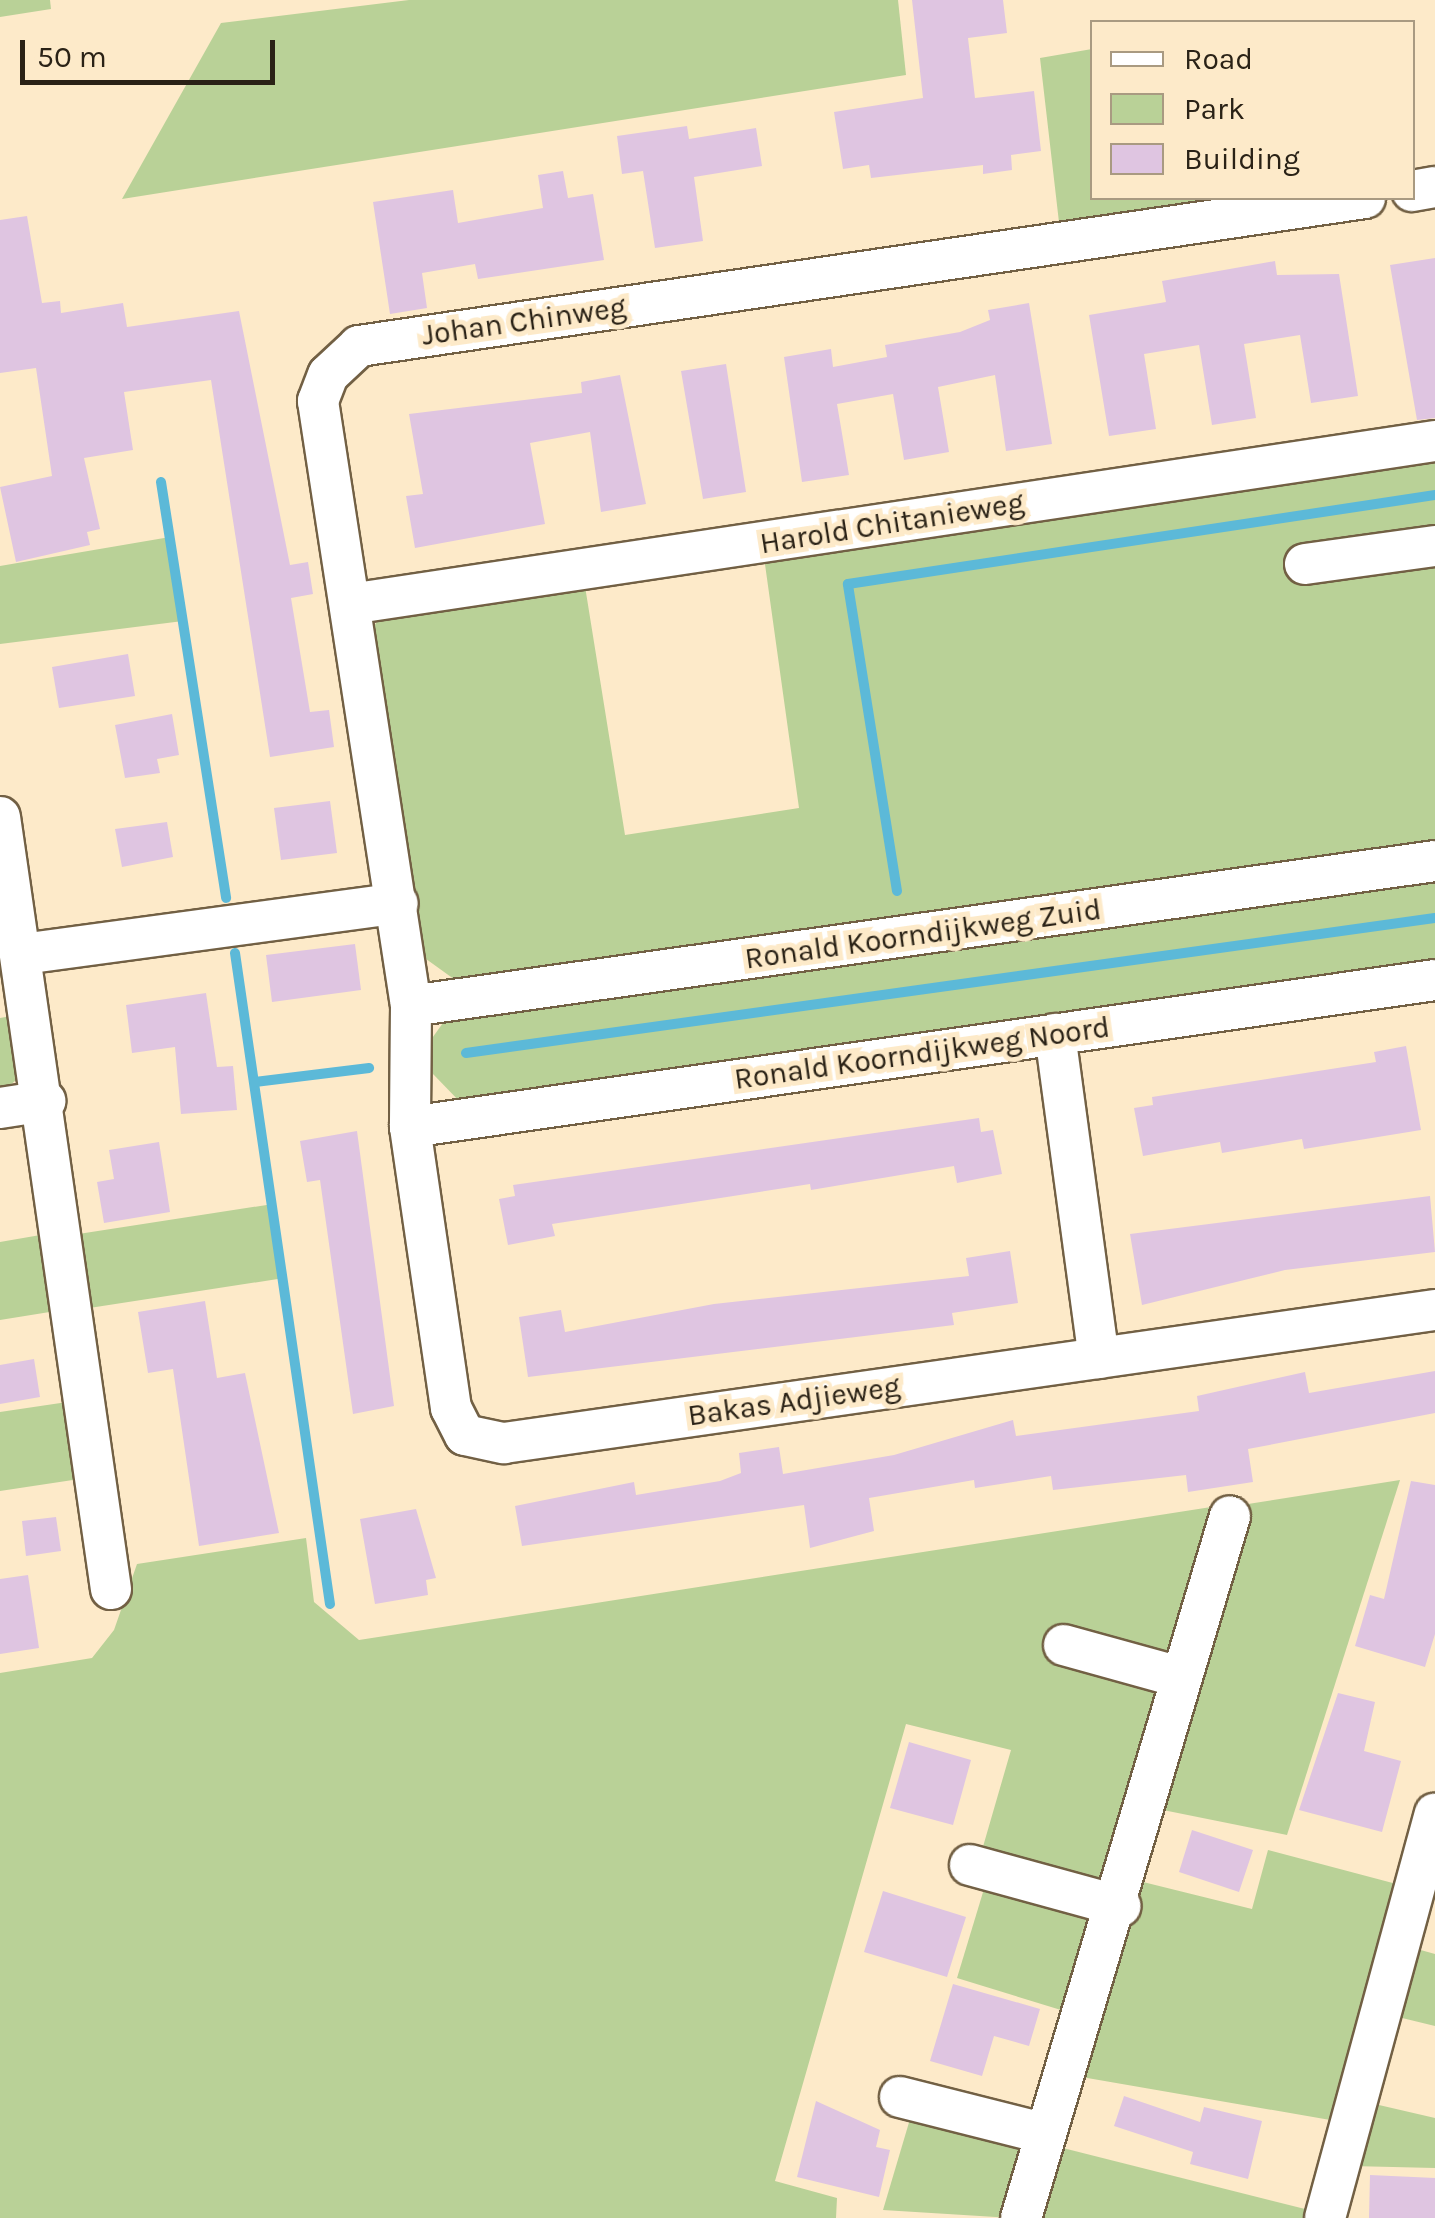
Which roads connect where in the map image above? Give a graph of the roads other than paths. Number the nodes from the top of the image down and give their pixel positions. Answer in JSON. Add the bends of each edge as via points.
{"nodes":[{"id":1,"x":1351,"y":200,"type":"edge"},
{"id":2,"x":1435,"y":441,"type":"edge"},
{"id":3,"x":1435,"y":546,"type":"edge"},
{"id":4,"x":1305,"y":564,"type":"dead end"},
{"id":5,"x":350,"y":604,"type":"junction"},
{"id":6,"x":0,"y":817,"type":"edge"},
{"id":7,"x":1435,"y":862,"type":"edge"},
{"id":8,"x":398,"y":903,"type":"junction"},
{"id":9,"x":22,"y":954,"type":"junction"},
{"id":10,"x":1435,"y":980,"type":"edge"},
{"id":11,"x":411,"y":1006,"type":"junction"},
{"id":12,"x":1055,"y":1034,"type":"junction"},
{"id":13,"x":45,"y":1101,"type":"junction"},
{"id":14,"x":0,"y":1108,"type":"edge"},
{"id":15,"x":410,"y":1127,"type":"junction"},
{"id":16,"x":1435,"y":1310,"type":"edge"},
{"id":17,"x":1100,"y":1358,"type":"junction"},
{"id":18,"x":1230,"y":1516,"type":"dead end"},
{"id":19,"x":111,"y":1588,"type":"dead end"},
{"id":20,"x":1064,"y":1645,"type":"dead end"},
{"id":21,"x":1179,"y":1677,"type":"junction"},
{"id":22,"x":1435,"y":1814,"type":"edge"},
{"id":23,"x":970,"y":1865,"type":"dead end"},
{"id":24,"x":1120,"y":1906,"type":"junction"},
{"id":25,"x":900,"y":2098,"type":"dead end"},
{"id":26,"x":1042,"y":2133,"type":"junction"},
{"id":27,"x":1021,"y":2218,"type":"edge"},
{"id":28,"x":1325,"y":2218,"type":"edge"}],
"edges":[{"from":1,"to":5,"type":"street","name":"Johan Chinweg","via":[[359,346],[328,375],[318,402]]},
{"from":2,"to":5,"type":"street","name":"Harold Chitanieweg"},
{"from":3,"to":4,"type":"street"},
{"from":5,"to":8,"type":"street","name":"Johan Chinweg"},
{"from":6,"to":9,"type":"street"},
{"from":7,"to":11,"type":"street","name":"Ronald Koorndijkweg Zuid"},
{"from":8,"to":9,"type":"street"},
{"from":8,"to":11,"type":"street","name":"Johan Chinweg"},
{"from":9,"to":13,"type":"street"},
{"from":10,"to":12,"type":"street","name":"Ronald Koorndijkweg Noord"},
{"from":11,"to":15,"type":"street","name":"Johan Chinweg"},
{"from":12,"to":15,"type":"street","name":"Ronald Koorndijkweg Noord"},
{"from":12,"to":17,"type":"street"},
{"from":13,"to":14,"type":"street"},
{"from":13,"to":19,"type":"street"},
{"from":15,"to":17,"type":"street","name":"Bakas Adjieweg","via":[[451,1408],[465,1435],[504,1442]]},
{"from":16,"to":17,"type":"street","name":"Bakas Adjieweg"},
{"from":18,"to":21,"type":"street"},
{"from":20,"to":21,"type":"street"},
{"from":21,"to":24,"type":"street"},
{"from":22,"to":28,"type":"street"},
{"from":23,"to":24,"type":"street"},
{"from":24,"to":26,"type":"street"},
{"from":25,"to":26,"type":"street"},
{"from":26,"to":27,"type":"street"}]}
